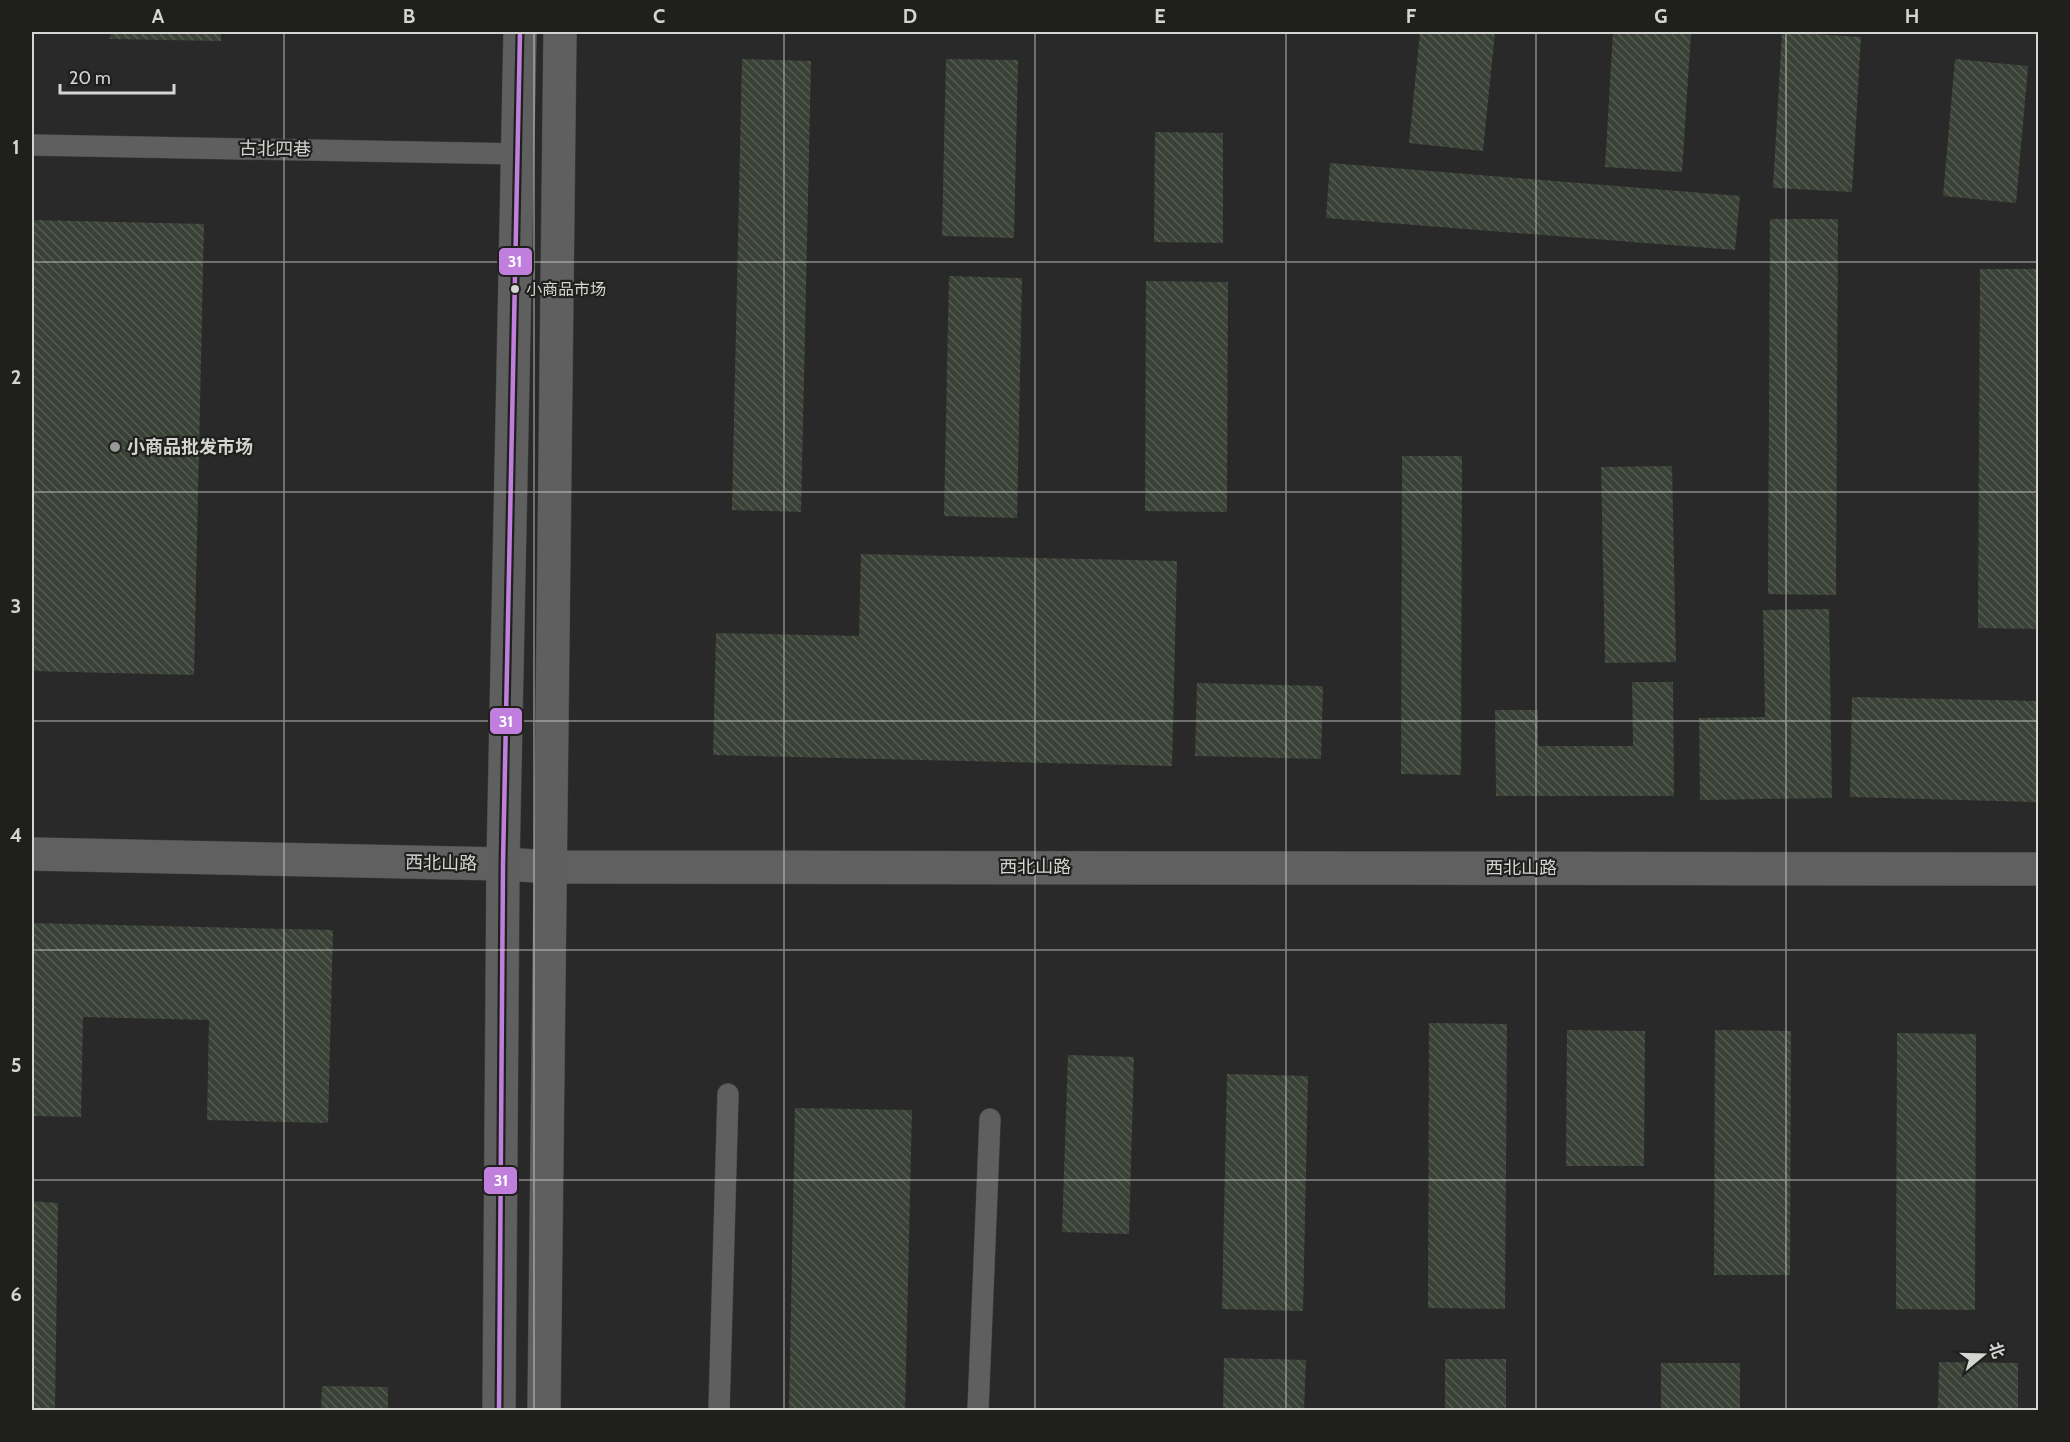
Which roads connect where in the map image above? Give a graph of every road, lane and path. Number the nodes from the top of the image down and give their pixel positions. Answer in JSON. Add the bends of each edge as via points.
{"nodes":[{"id":1,"x":520,"y":32,"type":"edge"},
{"id":2,"x":560,"y":32,"type":"edge"},
{"id":3,"x":32,"y":145,"type":"edge"},
{"id":4,"x":518,"y":154,"type":"junction"},
{"id":5,"x":32,"y":855,"type":"edge"},
{"id":6,"x":503,"y":864,"type":"junction"},
{"id":7,"x":550,"y":867,"type":"junction"},
{"id":8,"x":2038,"y":868,"type":"edge"},
{"id":9,"x":728,"y":1094,"type":"dead end"},
{"id":10,"x":990,"y":1119,"type":"dead end"},
{"id":11,"x":499,"y":1410,"type":"edge"},
{"id":12,"x":544,"y":1410,"type":"edge"},
{"id":13,"x":719,"y":1410,"type":"edge"},
{"id":14,"x":978,"y":1410,"type":"edge"}],
"edges":[{"from":1,"to":4,"type":"main road"},
{"from":2,"to":7,"type":"main road"},
{"from":3,"to":4,"type":"lane","name":"古北四巷"},
{"from":4,"to":6,"type":"main road"},
{"from":5,"to":6,"type":"main road","name":"西北山路"},
{"from":6,"to":7,"type":"main road","name":"西北山路"},
{"from":6,"to":11,"type":"main road"},
{"from":7,"to":8,"type":"main road","name":"西北山路"},
{"from":7,"to":12,"type":"main road"},
{"from":9,"to":13,"type":"lane"},
{"from":10,"to":14,"type":"lane"}]}
